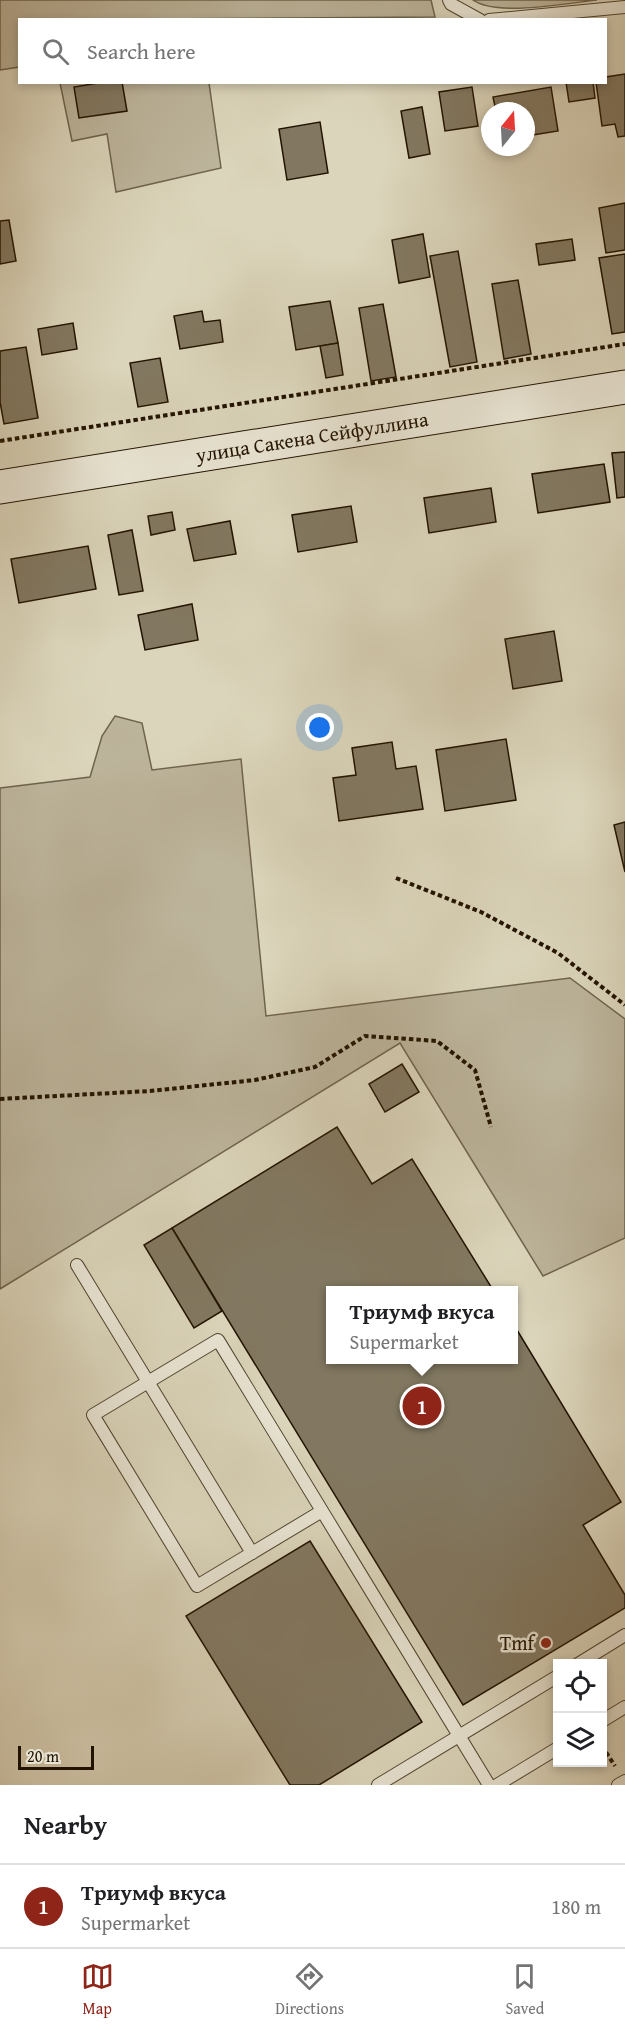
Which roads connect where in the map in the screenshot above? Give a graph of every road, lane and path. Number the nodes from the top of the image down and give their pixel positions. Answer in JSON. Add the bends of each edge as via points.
{"nodes":[{"id":1,"x":449,"y":0,"type":"edge"},
{"id":2,"x":625,"y":7,"type":"edge"},
{"id":3,"x":476,"y":18,"type":"edge"},
{"id":4,"x":510,"y":18,"type":"edge"},
{"id":5,"x":625,"y":344,"type":"edge"},
{"id":6,"x":625,"y":387,"type":"edge"},
{"id":7,"x":0,"y":441,"type":"edge"},
{"id":8,"x":0,"y":487,"type":"edge"},
{"id":9,"x":396,"y":878,"type":"dead end"},
{"id":10,"x":625,"y":1005,"type":"edge"},
{"id":11,"x":0,"y":1099,"type":"edge"},
{"id":12,"x":491,"y":1127,"type":"dead end"},
{"id":13,"x":77,"y":1265,"type":"dead end"},
{"id":14,"x":148,"y":1382,"type":"junction"},
{"id":15,"x":322,"y":1510,"type":"junction"},
{"id":16,"x":252,"y":1553,"type":"junction"},
{"id":17,"x":625,"y":1635,"type":"edge"},
{"id":18,"x":586,"y":1659,"type":"edge"},
{"id":19,"x":553,"y":1679,"type":"edge"},
{"id":20,"x":625,"y":1707,"type":"edge"},
{"id":21,"x":607,"y":1718,"type":"edge"},
{"id":22,"x":459,"y":1736,"type":"junction"},
{"id":23,"x":553,"y":1751,"type":"edge"},
{"id":24,"x":625,"y":1781,"type":"edge"},
{"id":25,"x":378,"y":1785,"type":"edge"},
{"id":26,"x":489,"y":1785,"type":"edge"},
{"id":27,"x":497,"y":1785,"type":"edge"},
{"id":28,"x":618,"y":1785,"type":"edge"}],
"edges":[{"from":1,"to":3,"type":"lane"},
{"from":2,"to":4,"type":"lane"},
{"from":5,"to":7,"type":"path"},
{"from":6,"to":8,"type":"main road","name":"улица Сакена Сейфуллина"},
{"from":9,"to":10,"type":"path","via":[[481,912],[558,953]]},
{"from":11,"to":12,"type":"path","via":[[150,1091],[255,1080],[315,1067],[364,1035],[437,1041],[475,1070]]},
{"from":13,"to":14,"type":"lane"},
{"from":14,"to":15,"type":"lane","via":[[218,1340]]},
{"from":14,"to":16,"type":"lane"},
{"from":14,"to":16,"type":"lane","via":[[93,1415],[136,1486],[197,1586]]},
{"from":15,"to":16,"type":"lane"},
{"from":15,"to":22,"type":"lane"},
{"from":17,"to":18,"type":"lane"},
{"from":19,"to":22,"type":"lane"},
{"from":20,"to":21,"type":"lane"},
{"from":22,"to":25,"type":"lane"},
{"from":22,"to":26,"type":"lane"},
{"from":23,"to":27,"type":"lane"},
{"from":24,"to":28,"type":"lane"}]}
